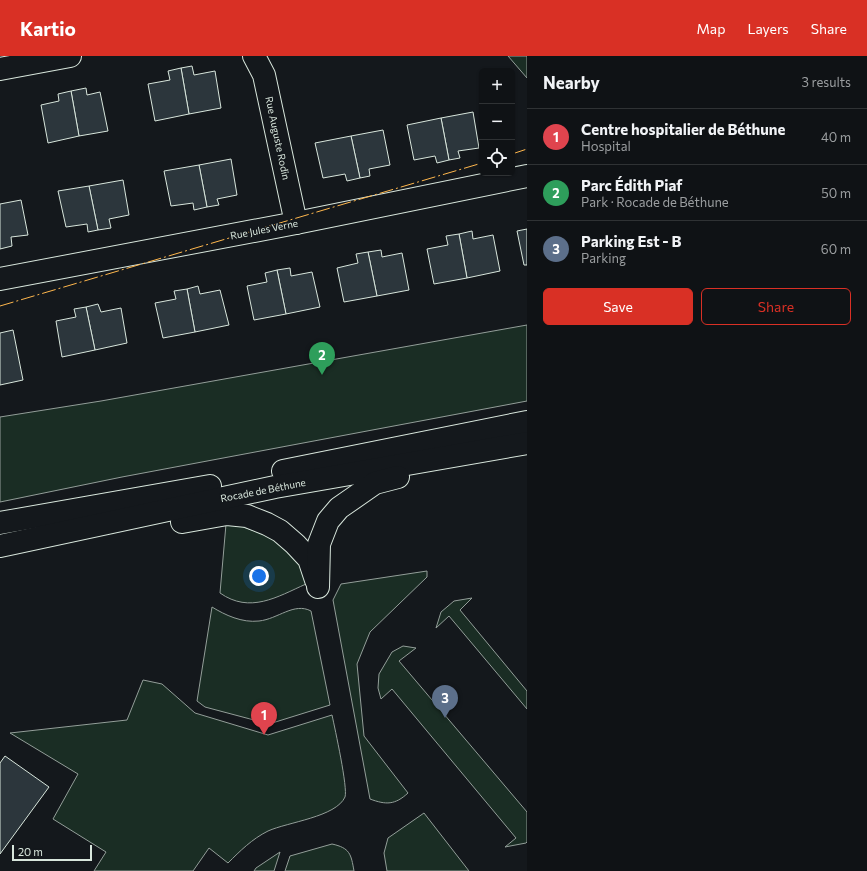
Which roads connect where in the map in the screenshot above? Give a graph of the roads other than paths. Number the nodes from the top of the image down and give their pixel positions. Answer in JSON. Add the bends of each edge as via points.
{"nodes":[{"id":1,"x":70,"y":56,"type":"edge"},
{"id":2,"x":254,"y":56,"type":"edge"},
{"id":3,"x":0,"y":70,"type":"edge"},
{"id":4,"x":527,"y":176,"type":"edge"},
{"id":5,"x":296,"y":223,"type":"junction"},
{"id":6,"x":0,"y":279,"type":"edge"},
{"id":7,"x":527,"y":422,"type":"edge"},
{"id":8,"x":527,"y":443,"type":"edge"},
{"id":9,"x":0,"y":523,"type":"edge"},
{"id":10,"x":77,"y":530,"type":"junction"},
{"id":11,"x":0,"y":546,"type":"edge"}],
"edges":[{"from":1,"to":3,"type":"main road"},
{"from":2,"to":5,"type":"main road","name":"Rue Auguste Rodin","via":[[264,74]]},
{"from":4,"to":5,"type":"main road","name":"Rue Jules Verne"},
{"from":5,"to":6,"type":"main road","name":"Rue Jules Verne"},
{"from":7,"to":9,"type":"main road","name":"Rocade de Béthune","via":[[175,493]]},
{"from":8,"to":10,"type":"main road","name":"Rocade de Béthune","via":[[275,487]]},
{"from":8,"to":10,"type":"main road","via":[[375,483],[350,499],[338,508],[328,522],[319,544],[318,587],[309,559],[295,544],[267,524],[247,516],[227,514],[200,518],[122,535]]},
{"from":10,"to":11,"type":"main road","name":"Rocade de Béthune"}]}
